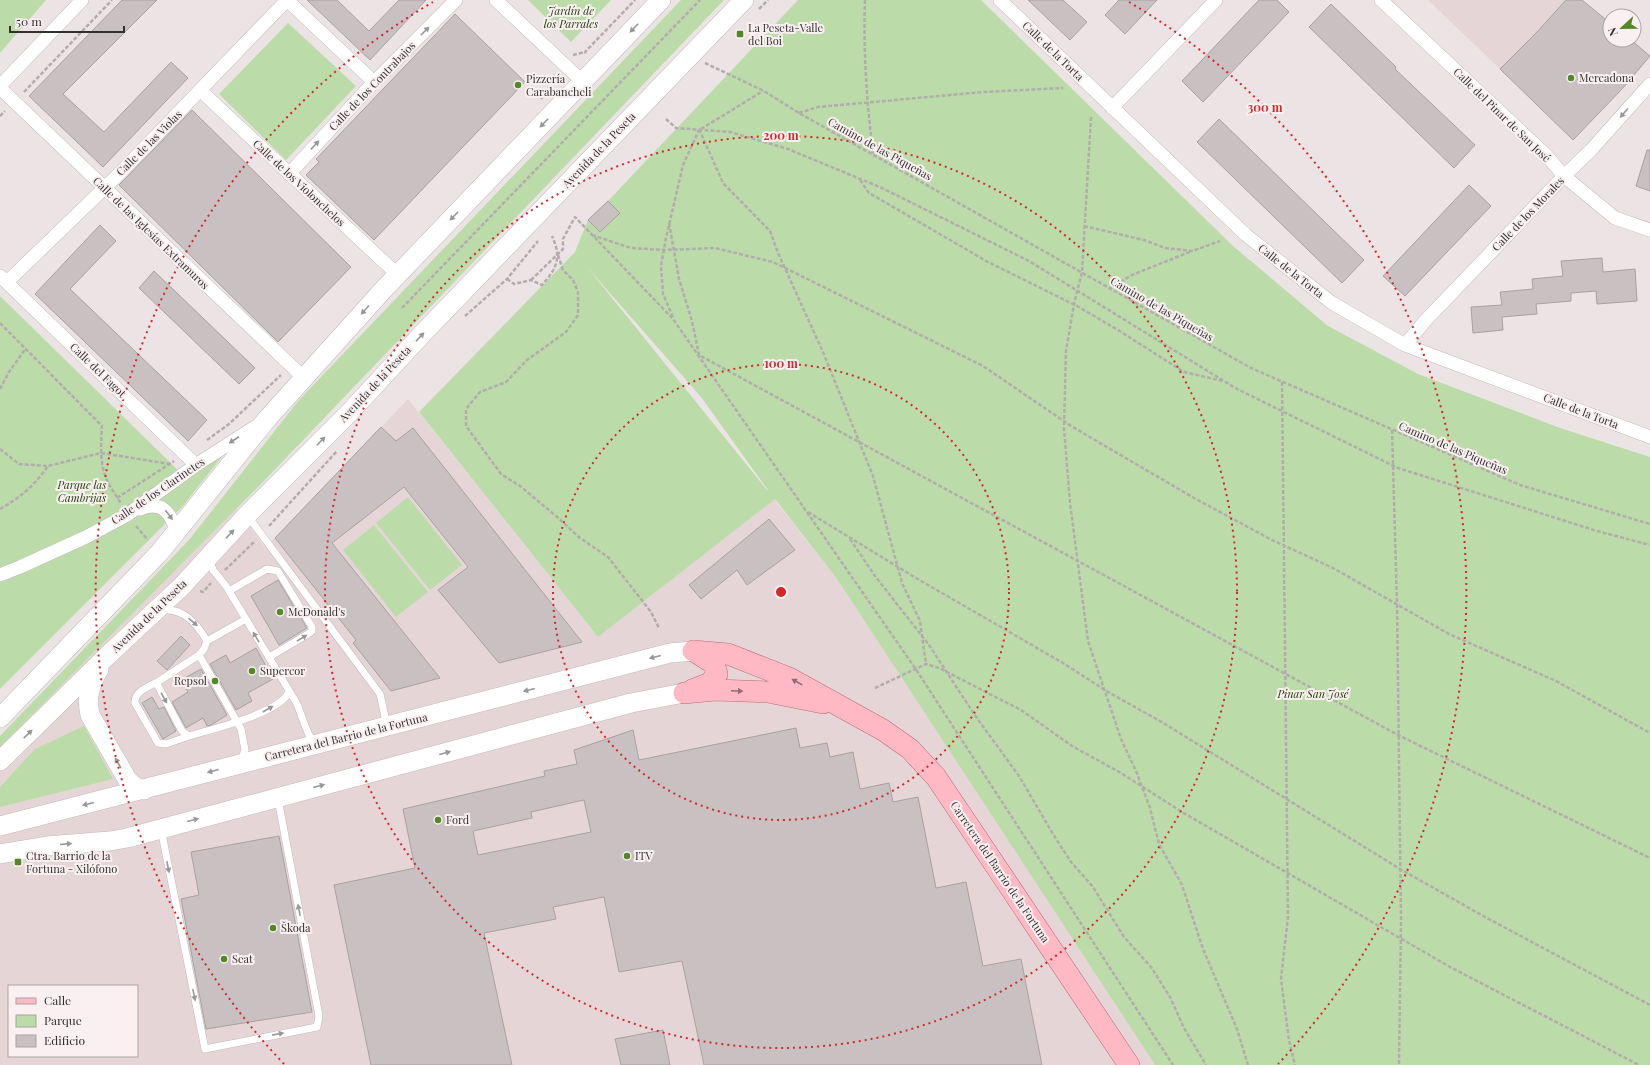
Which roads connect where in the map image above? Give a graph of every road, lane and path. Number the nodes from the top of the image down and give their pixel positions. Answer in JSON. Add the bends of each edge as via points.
{"nodes":[{"id":1,"x":82,"y":0,"type":"edge"},
{"id":2,"x":112,"y":0,"type":"edge"},
{"id":3,"x":287,"y":0,"type":"edge"},
{"id":4,"x":456,"y":0,"type":"edge"},
{"id":5,"x":496,"y":0,"type":"edge"},
{"id":6,"x":661,"y":0,"type":"edge"},
{"id":7,"x":700,"y":0,"type":"edge"},
{"id":8,"x":744,"y":0,"type":"edge"},
{"id":9,"x":865,"y":0,"type":"edge"},
{"id":10,"x":1000,"y":0,"type":"edge"},
{"id":11,"x":1216,"y":0,"type":"edge"},
{"id":12,"x":1381,"y":0,"type":"edge"},
{"id":13,"x":585,"y":52,"type":"dead end"},
{"id":14,"x":572,"y":55,"type":"dead end"},
{"id":15,"x":690,"y":56,"type":"junction"},
{"id":16,"x":374,"y":82,"type":"junction"},
{"id":17,"x":584,"y":82,"type":"junction"},
{"id":18,"x":1650,"y":84,"type":"edge"},
{"id":19,"x":0,"y":87,"type":"edge"},
{"id":20,"x":1063,"y":88,"type":"dead end"},
{"id":21,"x":201,"y":90,"type":"junction"},
{"id":22,"x":764,"y":91,"type":"junction"},
{"id":23,"x":22,"y":94,"type":"dead end"},
{"id":24,"x":867,"y":103,"type":"junction"},
{"id":25,"x":1112,"y":108,"type":"junction"},
{"id":26,"x":799,"y":113,"type":"junction"},
{"id":27,"x":1091,"y":117,"type":"dead end"},
{"id":28,"x":666,"y":119,"type":"dead end"},
{"id":29,"x":699,"y":130,"type":"junction"},
{"id":30,"x":874,"y":155,"type":"junction"},
{"id":31,"x":289,"y":174,"type":"junction"},
{"id":32,"x":1564,"y":176,"type":"junction"},
{"id":33,"x":860,"y":179,"type":"junction"},
{"id":34,"x":104,"y":189,"type":"junction"},
{"id":35,"x":669,"y":223,"type":"junction"},
{"id":36,"x":1084,"y":226,"type":"junction"},
{"id":37,"x":1650,"y":230,"type":"edge"},
{"id":38,"x":592,"y":235,"type":"junction"},
{"id":39,"x":552,"y":236,"type":"dead end"},
{"id":40,"x":1220,"y":241,"type":"dead end"},
{"id":41,"x":664,"y":250,"type":"junction"},
{"id":42,"x":675,"y":250,"type":"junction"},
{"id":43,"x":1192,"y":251,"type":"junction"},
{"id":44,"x":558,"y":254,"type":"junction"},
{"id":45,"x":784,"y":267,"type":"junction"},
{"id":46,"x":1082,"y":272,"type":"junction"},
{"id":47,"x":398,"y":275,"type":"junction"},
{"id":48,"x":3,"y":279,"type":"edge"},
{"id":49,"x":507,"y":279,"type":"dead end"},
{"id":50,"x":531,"y":280,"type":"junction"},
{"id":51,"x":1110,"y":288,"type":"junction"},
{"id":52,"x":1077,"y":291,"type":"junction"},
{"id":53,"x":1074,"y":304,"type":"junction"},
{"id":54,"x":402,"y":308,"type":"dead end"},
{"id":55,"x":673,"y":319,"type":"junction"},
{"id":56,"x":0,"y":323,"type":"edge"},
{"id":57,"x":1405,"y":345,"type":"junction"},
{"id":58,"x":26,"y":348,"type":"junction"},
{"id":59,"x":698,"y":355,"type":"junction"},
{"id":60,"x":283,"y":374,"type":"dead end"},
{"id":61,"x":304,"y":378,"type":"junction"},
{"id":62,"x":1226,"y":382,"type":"junction"},
{"id":63,"x":1282,"y":382,"type":"junction"},
{"id":64,"x":0,"y":389,"type":"edge"},
{"id":65,"x":1283,"y":411,"type":"junction"},
{"id":66,"x":267,"y":419,"type":"junction"},
{"id":67,"x":1064,"y":422,"type":"junction"},
{"id":68,"x":1392,"y":430,"type":"junction"},
{"id":69,"x":1650,"y":437,"type":"edge"},
{"id":70,"x":206,"y":440,"type":"dead end"},
{"id":71,"x":860,"y":443,"type":"junction"},
{"id":72,"x":0,"y":449,"type":"edge"},
{"id":73,"x":101,"y":453,"type":"junction"},
{"id":74,"x":180,"y":458,"type":"dead end"},
{"id":75,"x":170,"y":464,"type":"junction"},
{"id":76,"x":196,"y":465,"type":"junction"},
{"id":77,"x":48,"y":466,"type":"junction"},
{"id":78,"x":1394,"y":466,"type":"junction"},
{"id":79,"x":117,"y":498,"type":"junction"},
{"id":80,"x":0,"y":509,"type":"edge"},
{"id":81,"x":806,"y":511,"type":"junction"},
{"id":82,"x":127,"y":515,"type":"junction"},
{"id":83,"x":248,"y":516,"type":"junction"},
{"id":84,"x":1650,"y":524,"type":"edge"},
{"id":85,"x":177,"y":532,"type":"junction"},
{"id":86,"x":849,"y":538,"type":"junction"},
{"id":87,"x":1650,"y":545,"type":"edge"},
{"id":88,"x":1285,"y":546,"type":"junction"},
{"id":89,"x":209,"y":557,"type":"junction"},
{"id":90,"x":1078,"y":561,"type":"junction"},
{"id":91,"x":898,"y":567,"type":"junction"},
{"id":92,"x":0,"y":575,"type":"edge"},
{"id":93,"x":229,"y":591,"type":"junction"},
{"id":94,"x":1397,"y":604,"type":"junction"},
{"id":95,"x":158,"y":610,"type":"junction"},
{"id":96,"x":246,"y":619,"type":"junction"},
{"id":97,"x":659,"y":628,"type":"dead end"},
{"id":98,"x":922,"y":638,"type":"junction"},
{"id":99,"x":207,"y":641,"type":"junction"},
{"id":100,"x":693,"y":651,"type":"junction"},
{"id":101,"x":199,"y":655,"type":"junction"},
{"id":102,"x":106,"y":657,"type":"junction"},
{"id":103,"x":270,"y":659,"type":"junction"},
{"id":104,"x":926,"y":664,"type":"junction"},
{"id":105,"x":915,"y":668,"type":"junction"},
{"id":106,"x":948,"y":673,"type":"junction"},
{"id":107,"x":1286,"y":674,"type":"junction"},
{"id":108,"x":159,"y":681,"type":"junction"},
{"id":109,"x":875,"y":688,"type":"dead end"},
{"id":110,"x":1104,"y":689,"type":"junction"},
{"id":111,"x":289,"y":692,"type":"junction"},
{"id":112,"x":684,"y":693,"type":"junction"},
{"id":113,"x":843,"y":707,"type":"junction"},
{"id":114,"x":0,"y":718,"type":"edge"},
{"id":115,"x":238,"y":722,"type":"junction"},
{"id":116,"x":387,"y":726,"type":"junction"},
{"id":117,"x":1650,"y":734,"type":"edge"},
{"id":118,"x":1398,"y":735,"type":"junction"},
{"id":119,"x":189,"y":736,"type":"junction"},
{"id":120,"x":315,"y":744,"type":"junction"},
{"id":121,"x":0,"y":761,"type":"edge"},
{"id":122,"x":238,"y":765,"type":"junction"},
{"id":123,"x":1142,"y":786,"type":"junction"},
{"id":124,"x":144,"y":790,"type":"junction"},
{"id":125,"x":277,"y":798,"type":"junction"},
{"id":126,"x":1287,"y":799,"type":"junction"},
{"id":127,"x":0,"y":826,"type":"edge"},
{"id":128,"x":161,"y":829,"type":"junction"},
{"id":129,"x":0,"y":854,"type":"edge"},
{"id":130,"x":1650,"y":858,"type":"edge"},
{"id":131,"x":1400,"y":869,"type":"junction"},
{"id":132,"x":1288,"y":873,"type":"junction"},
{"id":133,"x":1401,"y":937,"type":"junction"},
{"id":134,"x":1650,"y":1005,"type":"edge"},
{"id":135,"x":1129,"y":1065,"type":"edge"},
{"id":136,"x":1173,"y":1065,"type":"edge"},
{"id":137,"x":1206,"y":1065,"type":"edge"},
{"id":138,"x":1248,"y":1065,"type":"edge"},
{"id":139,"x":1295,"y":1065,"type":"edge"},
{"id":140,"x":1399,"y":1065,"type":"edge"},
{"id":141,"x":1639,"y":1065,"type":"edge"}],
"edges":[{"from":1,"to":19,"type":"street"},
{"from":2,"to":23,"type":"path"},
{"from":3,"to":16,"type":"street"},
{"from":3,"to":21,"type":"street","name":"Calle de las Violas"},
{"from":16,"to":4,"type":"street","name":"Calle de los Contrabajos","one_way":true},
{"from":5,"to":17,"type":"street"},
{"from":6,"to":17,"type":"street","one_way":true},
{"from":7,"to":54,"type":"path"},
{"from":8,"to":15,"type":"street","name":"Avenida de la Peseta"},
{"from":9,"to":24,"type":"path"},
{"from":10,"to":25,"type":"street","name":"Calle de la Torta"},
{"from":11,"to":25,"type":"street"},
{"from":12,"to":32,"type":"street","name":"Calle del Pinar de San José","via":[[1547,156]]},
{"from":13,"to":14,"type":"path"},
{"from":15,"to":22,"type":"path","name":"Camino de las Piqueñas"},
{"from":83,"to":15,"type":"street","name":"Avenida de la Peseta","one_way":true},
{"from":31,"to":16,"type":"street","name":"Calle de los Contrabajos","one_way":true},
{"from":17,"to":47,"type":"street","one_way":true},
{"from":18,"to":32,"type":"street","name":"Calle de los Morales","one_way":true,"via":[[1592,150]]},
{"from":19,"to":34,"type":"street","name":"Calle de las Iglesias Extramuros"},
{"from":20,"to":24,"type":"path","via":[[983,92]]},
{"from":21,"to":31,"type":"street","name":"Calle de los Violonchelos"},
{"from":21,"to":34,"type":"street","name":"Calle de las Violas"},
{"from":22,"to":26,"type":"path","name":"Camino de las Piqueñas"},
{"from":22,"to":29,"type":"path"},
{"from":24,"to":26,"type":"path","via":[[818,107]]},
{"from":24,"to":30,"type":"path"},
{"from":25,"to":57,"type":"street","name":"Calle de la Torta","via":[[1246,235],[1332,303]]},
{"from":26,"to":30,"type":"path","name":"Camino de las Piqueñas"},
{"from":27,"to":36,"type":"path"},
{"from":28,"to":29,"type":"path","via":[[676,128]]},
{"from":29,"to":33,"type":"path","via":[[730,132],[788,149]]},
{"from":29,"to":35,"type":"path","via":[[683,165]]},
{"from":29,"to":45,"type":"path","via":[[723,183],[770,232]]},
{"from":30,"to":46,"type":"path","name":"Camino de las Piqueñas"},
{"from":31,"to":47,"type":"street","name":"Calle de los Violonchelos"},
{"from":32,"to":37,"type":"street","name":"Calle del Pinar de San José","via":[[1615,218]]},
{"from":32,"to":57,"type":"street","name":"Calle de los Morales"},
{"from":33,"to":52,"type":"path","via":[[1029,262]]},
{"from":33,"to":53,"type":"path","via":[[869,194],[988,262]]},
{"from":34,"to":48,"type":"street","name":"Calle de las Violas"},
{"from":34,"to":61,"type":"street","name":"Calle de las Iglesias Extramuros"},
{"from":35,"to":41,"type":"path"},
{"from":35,"to":42,"type":"path"},
{"from":36,"to":43,"type":"path","via":[[1144,240],[1165,248]]},
{"from":36,"to":46,"type":"path"},
{"from":38,"to":41,"type":"path","via":[[631,248]]},
{"from":38,"to":44,"type":"path","via":[[575,216],[563,239],[563,249]]},
{"from":38,"to":55,"type":"path"},
{"from":39,"to":44,"type":"path"},
{"from":40,"to":43,"type":"path"},
{"from":41,"to":42,"type":"path"},
{"from":41,"to":55,"type":"path","via":[[661,266],[663,294]]},
{"from":42,"to":45,"type":"path","via":[[715,248]]},
{"from":42,"to":59,"type":"path","via":[[679,279],[692,321]]},
{"from":43,"to":51,"type":"path"},
{"from":44,"to":50,"type":"path"},
{"from":44,"to":50,"type":"path","via":[[551,275],[542,285]]},
{"from":44,"to":97,"type":"path","via":[[563,270],[573,280],[578,292],[578,314],[566,332],[527,360],[506,382],[480,392],[466,409],[466,426],[501,474],[520,486],[580,538],[608,557],[651,612]]},
{"from":45,"to":67,"type":"path","via":[[983,366]]},
{"from":45,"to":71,"type":"path","via":[[823,352]]},
{"from":46,"to":51,"type":"path","name":"Camino de las Piqueñas"},
{"from":46,"to":52,"type":"path"},
{"from":47,"to":61,"type":"street","one_way":true},
{"from":48,"to":76,"type":"street","name":"Calle del Fagot"},
{"from":49,"to":50,"type":"path","via":[[514,284]]},
{"from":51,"to":63,"type":"path","name":"Camino de las Piqueñas","via":[[1251,368]]},
{"from":52,"to":53,"type":"path"},
{"from":52,"to":62,"type":"path"},
{"from":53,"to":62,"type":"path","via":[[1184,372]]},
{"from":53,"to":67,"type":"path","via":[[1066,351]]},
{"from":55,"to":59,"type":"path"},
{"from":56,"to":58,"type":"path"},
{"from":57,"to":69,"type":"street","name":"Calle de la Torta"},
{"from":58,"to":64,"type":"path"},
{"from":58,"to":73,"type":"path","via":[[102,426]]},
{"from":59,"to":71,"type":"path"},
{"from":59,"to":81,"type":"path"},
{"from":60,"to":70,"type":"path","via":[[229,424]]},
{"from":61,"to":66,"type":"street"},
{"from":62,"to":65,"type":"path"},
{"from":63,"to":65,"type":"path"},
{"from":63,"to":68,"type":"path","name":"Camino de las Piqueñas"},
{"from":65,"to":78,"type":"path"},
{"from":65,"to":88,"type":"path"},
{"from":66,"to":76,"type":"street","name":"Calle de los Clarinetes","one_way":true},
{"from":66,"to":85,"type":"street"},
{"from":67,"to":88,"type":"path","via":[[1194,498]]},
{"from":67,"to":90,"type":"path","via":[[1066,462]]},
{"from":68,"to":78,"type":"path"},
{"from":68,"to":84,"type":"path","name":"Camino de las Piqueñas","via":[[1520,485]]},
{"from":71,"to":90,"type":"path"},
{"from":71,"to":91,"type":"path"},
{"from":72,"to":77,"type":"path","via":[[19,464]]},
{"from":73,"to":75,"type":"path"},
{"from":73,"to":77,"type":"path"},
{"from":73,"to":79,"type":"path","via":[[102,468]]},
{"from":74,"to":75,"type":"path"},
{"from":75,"to":79,"type":"path"},
{"from":76,"to":82,"type":"street","name":"Calle de los Clarinetes"},
{"from":77,"to":80,"type":"path","via":[[38,481],[16,500]]},
{"from":78,"to":87,"type":"path","via":[[1597,531]]},
{"from":78,"to":94,"type":"path"},
{"from":79,"to":82,"type":"path"},
{"from":81,"to":86,"type":"path"},
{"from":81,"to":105,"type":"path"},
{"from":82,"to":85,"type":"street","one_way":true,"via":[[156,505],[169,514]]},
{"from":82,"to":92,"type":"street","name":"Calle de los Clarinetes","via":[[86,537]]},
{"from":89,"to":83,"type":"street","name":"Avenida de la Peseta","one_way":true},
{"from":83,"to":116,"type":"lane","via":[[380,694]]},
{"from":85,"to":114,"type":"street"},
{"from":86,"to":91,"type":"path"},
{"from":86,"to":98,"type":"path"},
{"from":88,"to":94,"type":"path","via":[[1333,568]]},
{"from":88,"to":107,"type":"path"},
{"from":89,"to":93,"type":"lane","via":[[213,570]]},
{"from":89,"to":95,"type":"street","name":"Avenida de la Peseta"},
{"from":90,"to":107,"type":"path"},
{"from":90,"to":110,"type":"path","via":[[1088,641]]},
{"from":91,"to":98,"type":"path","via":[[902,583],[920,621]]},
{"from":91,"to":110,"type":"path"},
{"from":93,"to":96,"type":"lane"},
{"from":103,"to":93,"type":"lane","one_way":true,"via":[[312,631],[312,627],[278,571],[272,568]]},
{"from":94,"to":117,"type":"path","via":[[1449,634],[1556,681]]},
{"from":94,"to":118,"type":"path"},
{"from":95,"to":99,"type":"lane","one_way":true,"via":[[172,610],[184,615],[198,626]]},
{"from":95,"to":102,"type":"street","name":"Avenida de la Peseta"},
{"from":96,"to":99,"type":"lane"},
{"from":103,"to":96,"type":"lane","one_way":true},
{"from":98,"to":104,"type":"path"},
{"from":98,"to":106,"type":"path"},
{"from":99,"to":101,"type":"lane"},
{"from":100,"to":112,"type":"main road","name":"Carretera del Barrio de la Fortuna","via":[[714,664],[717,674],[710,683]]},
{"from":113,"to":100,"type":"main road","name":"Carretera del Barrio de la Fortuna","one_way":true,"via":[[790,678],[728,654]]},
{"from":100,"to":116,"type":"street","name":"Carretera del Barrio de la Fortuna","one_way":true,"via":[[670,653]]},
{"from":101,"to":108,"type":"lane"},
{"from":101,"to":115,"type":"lane"},
{"from":121,"to":102,"type":"street","name":"Avenida de la Peseta","one_way":true},
{"from":124,"to":102,"type":"street","one_way":true,"via":[[134,786],[127,779],[90,715],[87,703],[90,690]]},
{"from":103,"to":111,"type":"lane"},
{"from":104,"to":105,"type":"path"},
{"from":104,"to":106,"type":"path"},
{"from":105,"to":109,"type":"path"},
{"from":105,"to":136,"type":"path"},
{"from":106,"to":123,"type":"path","via":[[1021,710],[1072,746]]},
{"from":106,"to":137,"type":"path","via":[[1019,776],[1071,862],[1093,886],[1124,937],[1151,967]]},
{"from":107,"to":118,"type":"path"},
{"from":107,"to":126,"type":"path"},
{"from":108,"to":119,"type":"lane","one_way":true,"via":[[158,688],[182,731]]},
{"from":108,"to":119,"type":"lane","via":[[137,694],[135,703],[158,743],[166,744]]},
{"from":110,"to":123,"type":"path","via":[[1121,739]]},
{"from":110,"to":126,"type":"path"},
{"from":115,"to":111,"type":"lane","one_way":true,"via":[[276,704]]},
{"from":111,"to":120,"type":"lane"},
{"from":112,"to":113,"type":"main road","name":"Carretera del Barrio de la Fortuna","one_way":true,"via":[[715,690],[768,692]]},
{"from":125,"to":112,"type":"street","name":"Carretera del Barrio de la Fortuna","one_way":true,"via":[[631,703]]},
{"from":113,"to":135,"type":"main road","name":"Carretera del Barrio de la Fortuna","via":[[910,749],[936,777]]},
{"from":115,"to":119,"type":"lane"},
{"from":115,"to":122,"type":"lane","via":[[244,736],[245,750]]},
{"from":116,"to":120,"type":"street","name":"Carretera del Barrio de la Fortuna"},
{"from":118,"to":130,"type":"path"},
{"from":118,"to":131,"type":"path"},
{"from":120,"to":122,"type":"street","name":"Carretera del Barrio de la Fortuna"},
{"from":122,"to":124,"type":"street","name":"Carretera del Barrio de la Fortuna","one_way":true},
{"from":123,"to":132,"type":"path"},
{"from":123,"to":138,"type":"path","via":[[1159,844],[1182,885],[1203,949],[1237,1029]]},
{"from":124,"to":127,"type":"street","name":"Carretera del Barrio de la Fortuna","one_way":true},
{"from":128,"to":125,"type":"street","name":"Carretera del Barrio de la Fortuna","one_way":true},
{"from":128,"to":125,"type":"lane","one_way":true,"via":[[205,1049],[317,1027],[319,1016]]},
{"from":126,"to":131,"type":"path"},
{"from":126,"to":132,"type":"path"},
{"from":129,"to":128,"type":"street","name":"Carretera del Barrio de la Fortuna","one_way":true,"via":[[47,846],[110,841]]},
{"from":131,"to":133,"type":"path"},
{"from":131,"to":134,"type":"path"},
{"from":132,"to":133,"type":"path"},
{"from":132,"to":139,"type":"path","via":[[1288,917],[1281,979]]},
{"from":133,"to":140,"type":"path"},
{"from":133,"to":141,"type":"path","via":[[1450,967]]}]}
